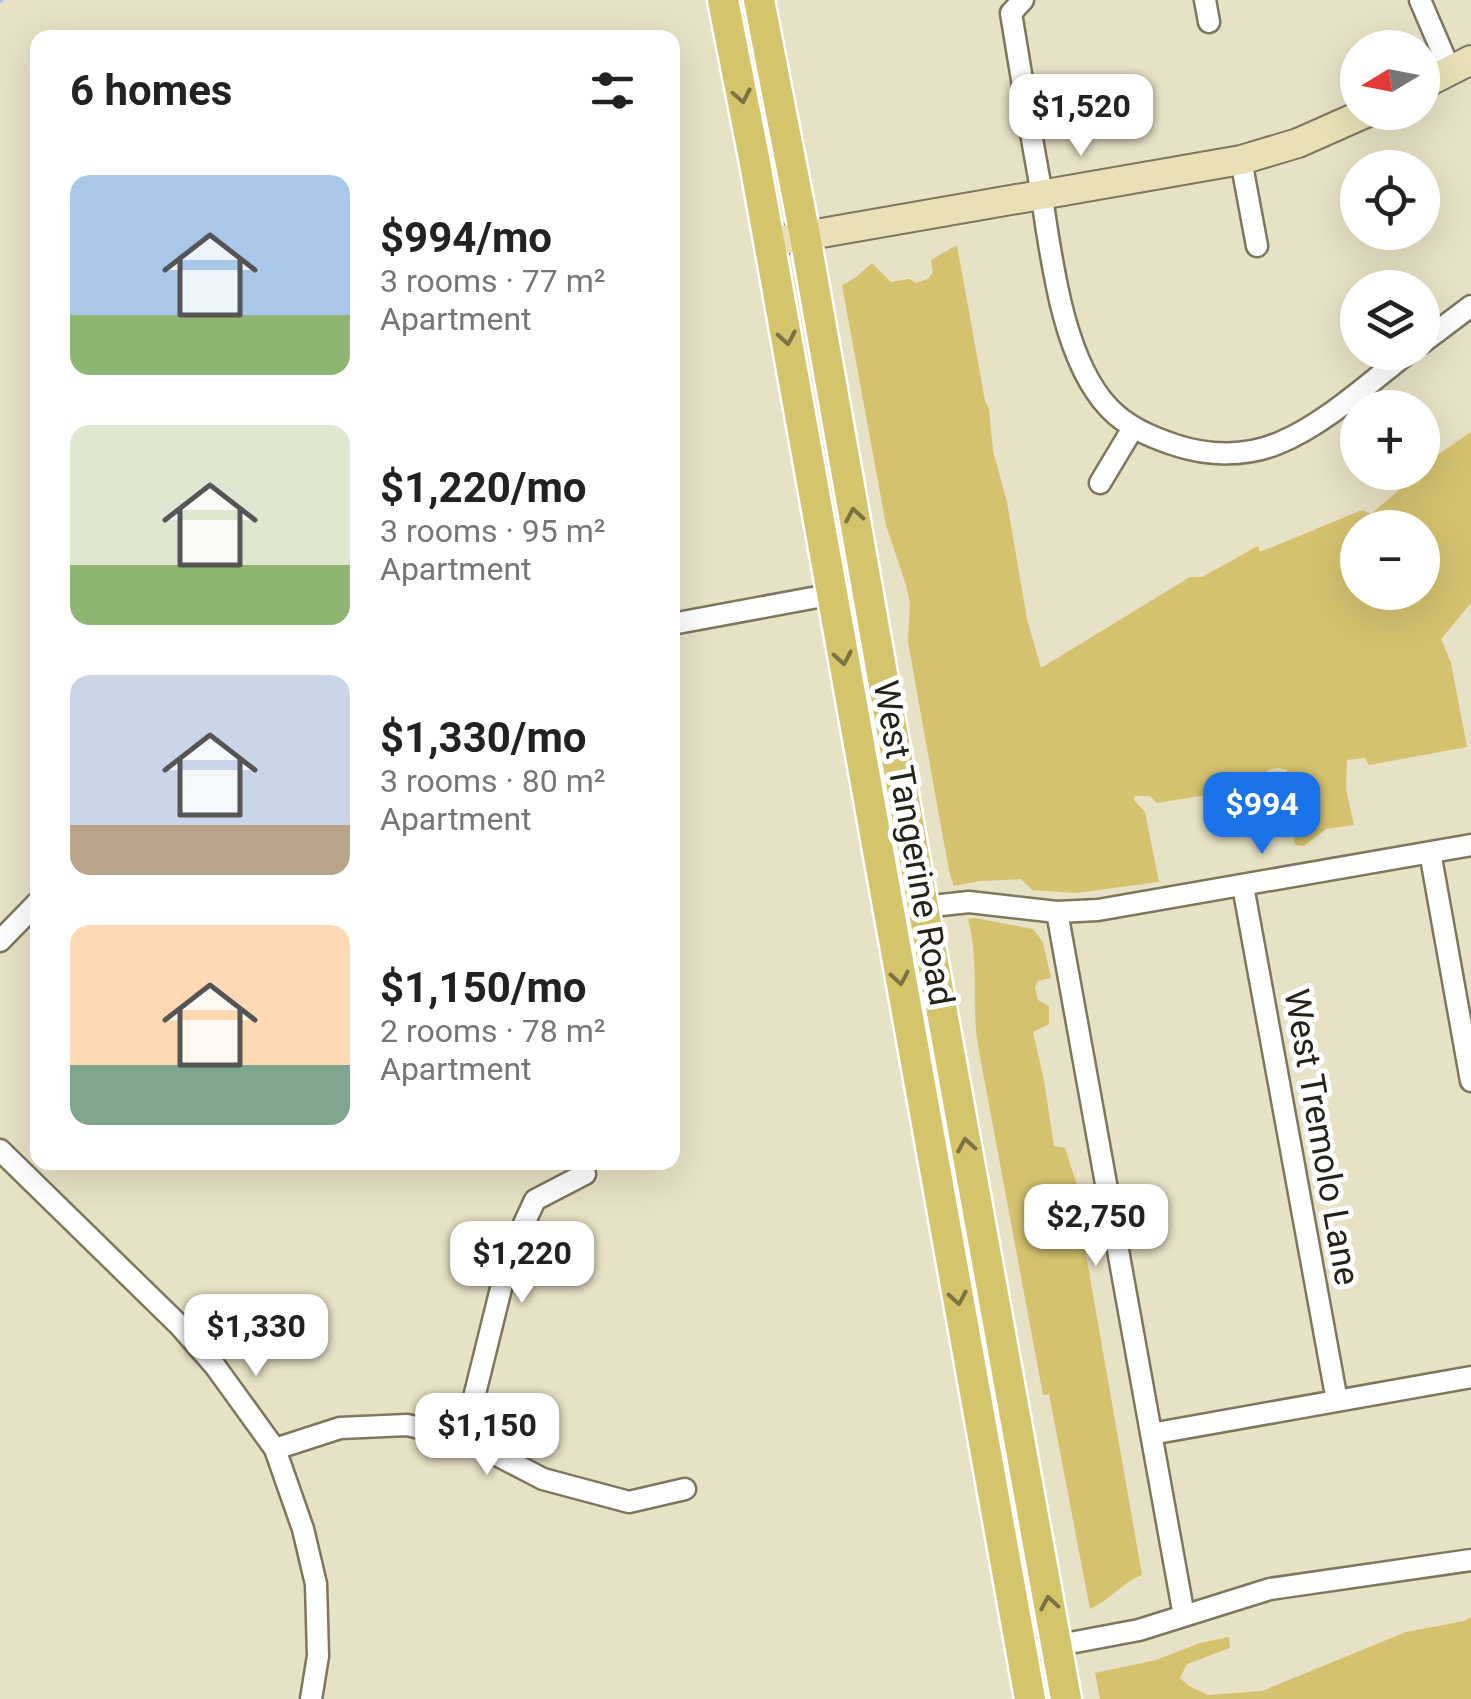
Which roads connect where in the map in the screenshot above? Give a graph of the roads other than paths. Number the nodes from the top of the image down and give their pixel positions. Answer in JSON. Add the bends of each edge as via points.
{"nodes":[{"id":1,"x":723,"y":0,"type":"edge"},
{"id":2,"x":759,"y":0,"type":"edge"},
{"id":3,"x":1023,"y":0,"type":"edge"},
{"id":4,"x":1205,"y":0,"type":"edge"},
{"id":5,"x":1420,"y":0,"type":"edge"},
{"id":6,"x":1208,"y":22,"type":"dead end"},
{"id":7,"x":1461,"y":65,"type":"edge"},
{"id":8,"x":1340,"y":124,"type":"edge"},
{"id":9,"x":1240,"y":160,"type":"junction"},
{"id":10,"x":1041,"y":195,"type":"junction"},
{"id":11,"x":805,"y":236,"type":"junction"},
{"id":12,"x":770,"y":242,"type":"junction"},
{"id":13,"x":1258,"y":246,"type":"dead end"},
{"id":14,"x":1471,"y":306,"type":"edge"},
{"id":15,"x":1440,"y":329,"type":"edge"},
{"id":16,"x":1385,"y":370,"type":"edge"},
{"id":17,"x":1134,"y":428,"type":"junction"},
{"id":18,"x":1100,"y":483,"type":"dead end"},
{"id":19,"x":866,"y":588,"type":"junction"},
{"id":20,"x":832,"y":593,"type":"junction"},
{"id":21,"x":680,"y":622,"type":"edge"},
{"id":22,"x":1471,"y":845,"type":"edge"},
{"id":23,"x":1430,"y":852,"type":"junction"},
{"id":24,"x":1243,"y":886,"type":"junction"},
{"id":25,"x":923,"y":908,"type":"junction"},
{"id":26,"x":30,"y":910,"type":"edge"},
{"id":27,"x":1057,"y":912,"type":"junction"},
{"id":28,"x":0,"y":941,"type":"edge"},
{"id":29,"x":1471,"y":1081,"type":"edge"},
{"id":30,"x":0,"y":1150,"type":"edge"},
{"id":31,"x":585,"y":1174,"type":"dead end"},
{"id":32,"x":1471,"y":1377,"type":"edge"},
{"id":33,"x":1337,"y":1401,"type":"junction"},
{"id":34,"x":1151,"y":1434,"type":"junction"},
{"id":35,"x":464,"y":1438,"type":"junction"},
{"id":36,"x":275,"y":1449,"type":"junction"},
{"id":37,"x":685,"y":1489,"type":"dead end"},
{"id":38,"x":1471,"y":1560,"type":"edge"},
{"id":39,"x":1184,"y":1616,"type":"junction"},
{"id":40,"x":1057,"y":1646,"type":"junction"},
{"id":41,"x":1022,"y":1652,"type":"junction"},
{"id":42,"x":311,"y":1699,"type":"edge"},
{"id":43,"x":1030,"y":1699,"type":"edge"},
{"id":44,"x":1066,"y":1699,"type":"edge"}],
"edges":[{"from":1,"to":12,"type":"main road","name":"West Tangerine Road","one_way":true},
{"from":2,"to":11,"type":"main road","name":"West Tangerine Road"},
{"from":3,"to":10,"type":"street","via":[[1011,14]]},
{"from":4,"to":6,"type":"street"},
{"from":5,"to":7,"type":"street"},
{"from":8,"to":9,"type":"street"},
{"from":9,"to":10,"type":"street"},
{"from":9,"to":13,"type":"street"},
{"from":10,"to":11,"type":"street"},
{"from":10,"to":17,"type":"street","via":[[1071,340],[1108,407]]},
{"from":11,"to":12,"type":"street"},
{"from":19,"to":11,"type":"main road","name":"West Tangerine Road","one_way":true},
{"from":12,"to":20,"type":"main road","name":"West Tangerine Road","one_way":true},
{"from":14,"to":15,"type":"street"},
{"from":16,"to":17,"type":"street","via":[[1307,430],[1276,445],[1194,452]]},
{"from":17,"to":18,"type":"street"},
{"from":19,"to":20,"type":"street"},
{"from":19,"to":25,"type":"main road","name":"West Tangerine Road"},
{"from":20,"to":21,"type":"street"},
{"from":20,"to":41,"type":"main road","name":"West Tangerine Road","one_way":true},
{"from":22,"to":23,"type":"street"},
{"from":23,"to":24,"type":"street"},
{"from":23,"to":29,"type":"street"},
{"from":24,"to":27,"type":"street"},
{"from":24,"to":33,"type":"street","name":"West Tremolo Lane"},
{"from":25,"to":27,"type":"street","via":[[969,902]]},
{"from":40,"to":25,"type":"main road","name":"West Tangerine Road","one_way":true},
{"from":26,"to":28,"type":"street"},
{"from":27,"to":34,"type":"street"},
{"from":30,"to":36,"type":"street","via":[[179,1325]]},
{"from":31,"to":35,"type":"street","via":[[535,1200],[509,1256]]},
{"from":32,"to":33,"type":"street"},
{"from":33,"to":34,"type":"street"},
{"from":34,"to":39,"type":"street"},
{"from":35,"to":36,"type":"street","via":[[407,1425],[340,1428]]},
{"from":35,"to":37,"type":"street","via":[[543,1479],[629,1502]]},
{"from":36,"to":42,"type":"street","via":[[316,1584],[318,1656]]},
{"from":38,"to":39,"type":"street","via":[[1270,1589]]},
{"from":39,"to":40,"type":"street"},
{"from":40,"to":41,"type":"street"},
{"from":40,"to":44,"type":"main road","name":"West Tangerine Road"},
{"from":41,"to":43,"type":"main road","name":"West Tangerine Road"}]}
